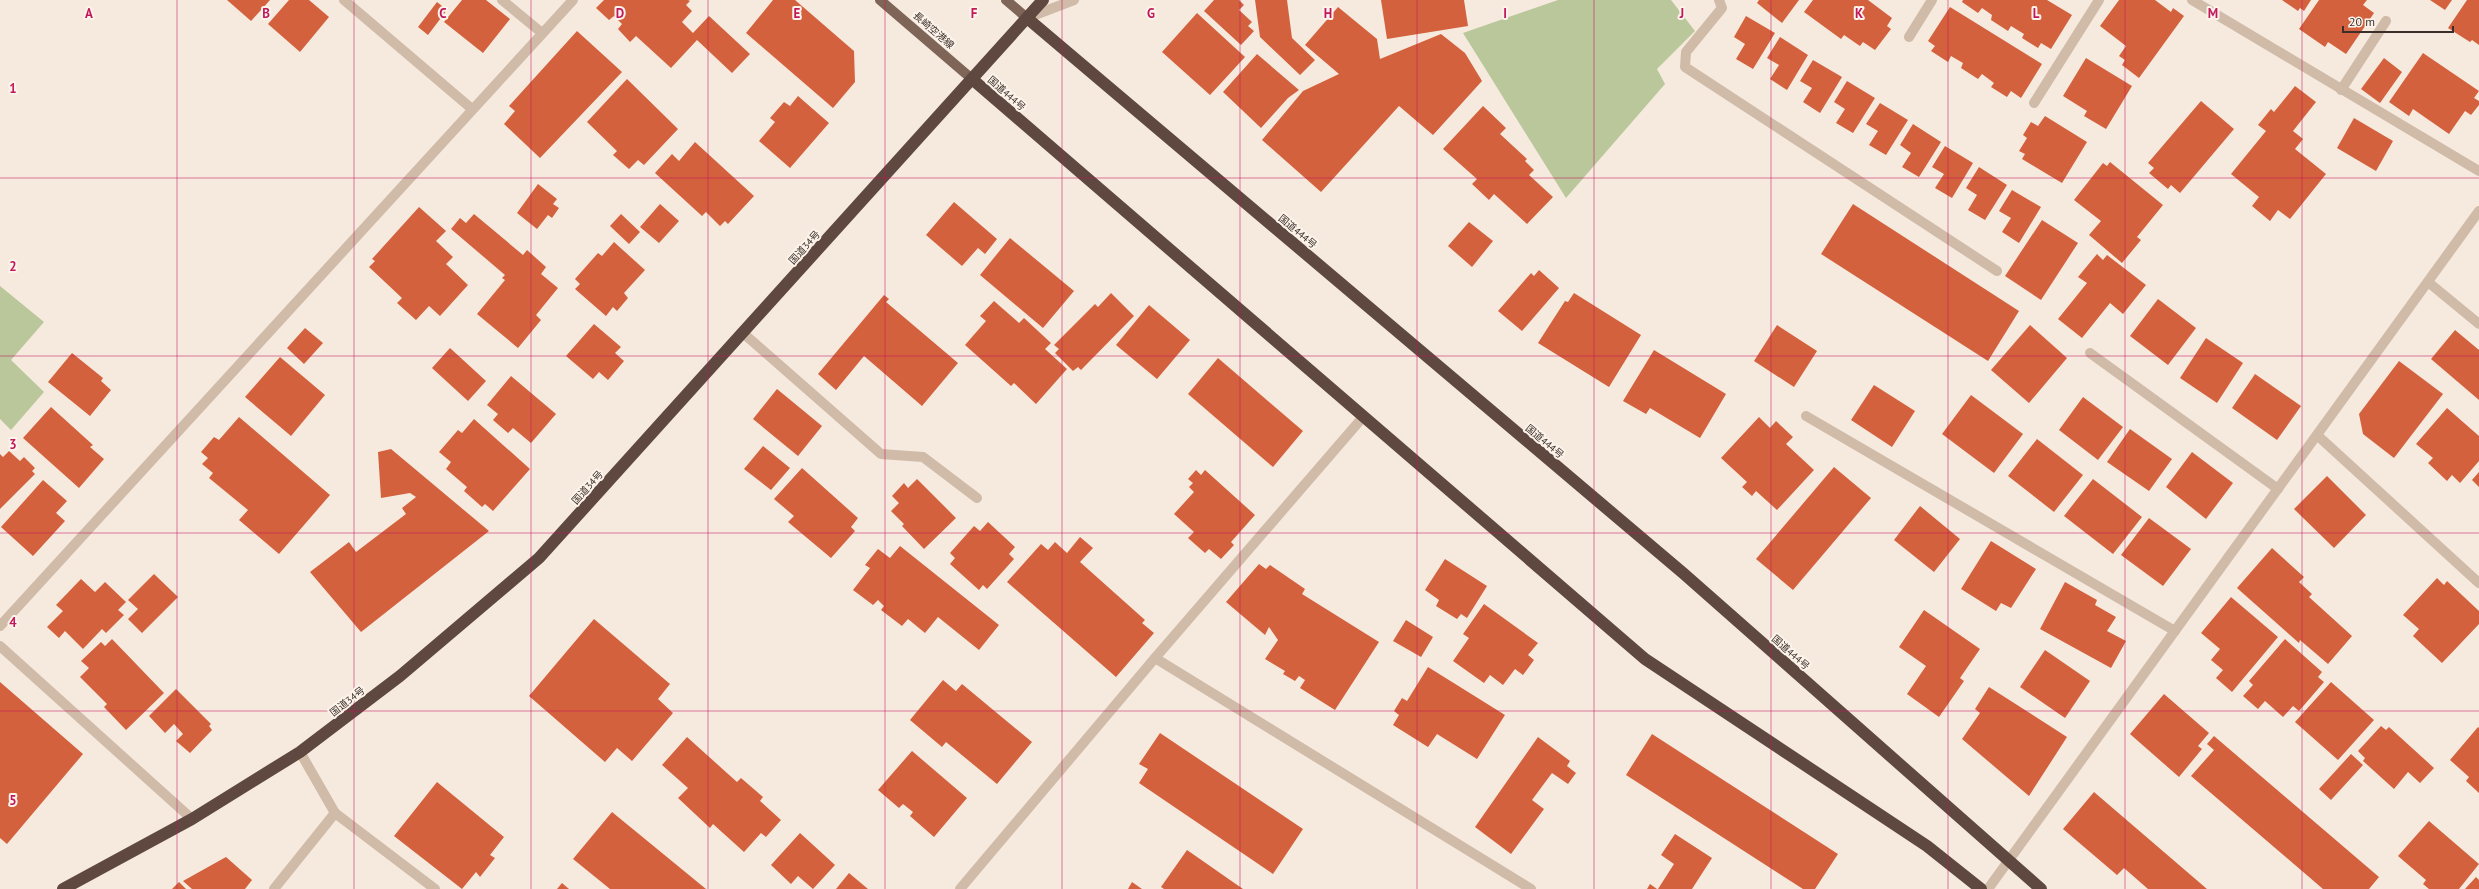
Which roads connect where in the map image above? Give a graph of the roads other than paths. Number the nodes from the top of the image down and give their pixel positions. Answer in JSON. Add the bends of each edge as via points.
{"nodes":[{"id":1,"x":344,"y":0,"type":"edge"},
{"id":2,"x":502,"y":0,"type":"edge"},
{"id":3,"x":573,"y":0,"type":"edge"},
{"id":4,"x":880,"y":0,"type":"edge"},
{"id":5,"x":1006,"y":0,"type":"edge"},
{"id":6,"x":1042,"y":0,"type":"edge"},
{"id":7,"x":1074,"y":0,"type":"edge"},
{"id":8,"x":1719,"y":0,"type":"edge"},
{"id":9,"x":1932,"y":0,"type":"edge"},
{"id":10,"x":2099,"y":0,"type":"edge"},
{"id":11,"x":2192,"y":0,"type":"edge"},
{"id":12,"x":1027,"y":18,"type":"junction"},
{"id":13,"x":2386,"y":21,"type":"dead end"},
{"id":14,"x":542,"y":33,"type":"junction"},
{"id":15,"x":1909,"y":36,"type":"dead end"},
{"id":16,"x":972,"y":79,"type":"junction"},
{"id":17,"x":2341,"y":90,"type":"junction"},
{"id":18,"x":2034,"y":103,"type":"dead end"},
{"id":19,"x":472,"y":109,"type":"junction"},
{"id":20,"x":2479,"y":171,"type":"edge"},
{"id":21,"x":2479,"y":211,"type":"edge"},
{"id":22,"x":1997,"y":271,"type":"dead end"},
{"id":23,"x":2428,"y":282,"type":"junction"},
{"id":24,"x":2479,"y":324,"type":"edge"},
{"id":25,"x":743,"y":333,"type":"junction"},
{"id":26,"x":2090,"y":354,"type":"dead end"},
{"id":27,"x":1806,"y":416,"type":"dead end"},
{"id":28,"x":1363,"y":417,"type":"junction"},
{"id":29,"x":2317,"y":435,"type":"junction"},
{"id":30,"x":2278,"y":489,"type":"junction"},
{"id":31,"x":977,"y":498,"type":"dead end"},
{"id":32,"x":2479,"y":583,"type":"edge"},
{"id":33,"x":0,"y":626,"type":"edge"},
{"id":34,"x":2175,"y":631,"type":"junction"},
{"id":35,"x":0,"y":646,"type":"edge"},
{"id":36,"x":1155,"y":658,"type":"junction"},
{"id":37,"x":300,"y":752,"type":"junction"},
{"id":38,"x":335,"y":813,"type":"junction"},
{"id":39,"x":192,"y":819,"type":"junction"},
{"id":40,"x":2008,"y":860,"type":"junction"},
{"id":41,"x":62,"y":889,"type":"edge"},
{"id":42,"x":274,"y":889,"type":"edge"},
{"id":43,"x":435,"y":889,"type":"edge"},
{"id":44,"x":960,"y":889,"type":"edge"},
{"id":45,"x":1531,"y":889,"type":"edge"},
{"id":46,"x":1981,"y":889,"type":"edge"},
{"id":47,"x":1988,"y":889,"type":"edge"},
{"id":48,"x":2041,"y":889,"type":"edge"}],
"edges":[{"from":1,"to":19,"type":"street"},
{"from":2,"to":14,"type":"street"},
{"from":3,"to":14,"type":"street"},
{"from":4,"to":16,"type":"main road","name":"長崎空港線"},
{"from":5,"to":12,"type":"main road"},
{"from":6,"to":12,"type":"highway","name":"国道34号"},
{"from":7,"to":12,"type":"street"},
{"from":8,"to":22,"type":"street","via":[[1722,8],[1686,52],[1685,67]]},
{"from":9,"to":15,"type":"street"},
{"from":10,"to":18,"type":"street"},
{"from":11,"to":17,"type":"street"},
{"from":12,"to":16,"type":"highway","name":"国道34号"},
{"from":12,"to":40,"type":"highway","name":"国道444号","via":[[1683,573]]},
{"from":13,"to":17,"type":"street"},
{"from":14,"to":19,"type":"street"},
{"from":16,"to":25,"type":"highway","name":"国道34号"},
{"from":16,"to":28,"type":"highway","name":"国道444号"},
{"from":17,"to":20,"type":"street"},
{"from":19,"to":33,"type":"street"},
{"from":21,"to":23,"type":"street"},
{"from":23,"to":24,"type":"street"},
{"from":23,"to":29,"type":"street"},
{"from":25,"to":31,"type":"street","via":[[881,454],[923,457]]},
{"from":25,"to":37,"type":"highway","name":"国道34号","via":[[539,558],[400,676]]},
{"from":26,"to":30,"type":"street"},
{"from":27,"to":34,"type":"street"},
{"from":28,"to":36,"type":"street"},
{"from":28,"to":46,"type":"highway","name":"国道444号","via":[[1645,659],[1927,846]]},
{"from":29,"to":30,"type":"street"},
{"from":29,"to":32,"type":"street"},
{"from":30,"to":34,"type":"street"},
{"from":34,"to":40,"type":"street"},
{"from":35,"to":39,"type":"street"},
{"from":36,"to":44,"type":"street"},
{"from":36,"to":45,"type":"street"},
{"from":37,"to":38,"type":"street"},
{"from":37,"to":39,"type":"highway","name":"国道34号"},
{"from":38,"to":42,"type":"street"},
{"from":38,"to":43,"type":"street"},
{"from":39,"to":41,"type":"highway","name":"国道34号"},
{"from":40,"to":47,"type":"street"},
{"from":40,"to":48,"type":"highway","name":"国道444号"}]}
